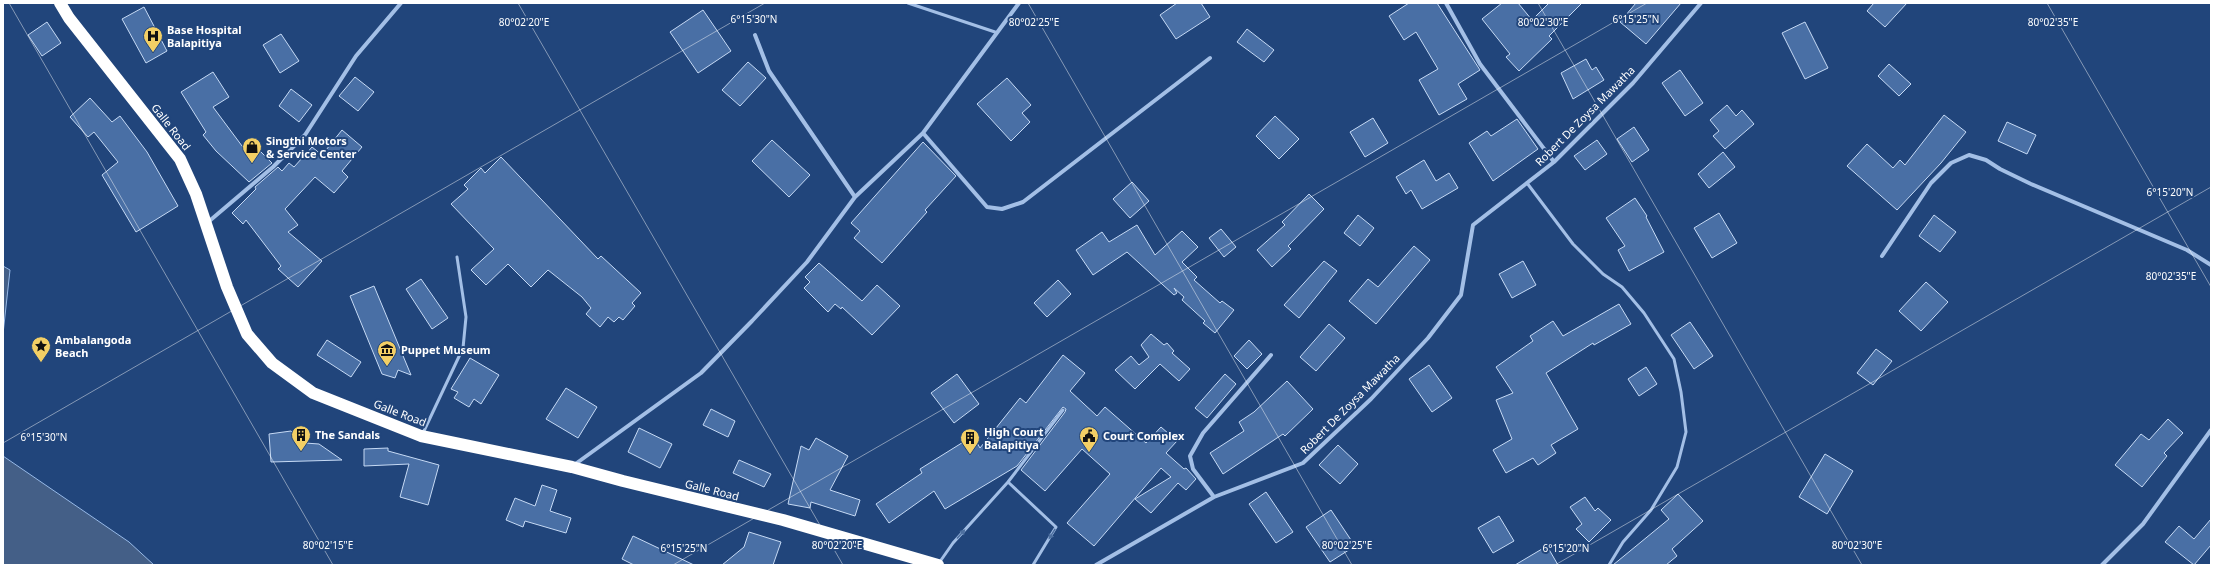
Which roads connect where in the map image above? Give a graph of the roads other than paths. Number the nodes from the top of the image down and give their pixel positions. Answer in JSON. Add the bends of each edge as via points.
{"nodes":[{"id":1,"x":60,"y":3,"type":"edge"},
{"id":2,"x":402,"y":3,"type":"edge"},
{"id":3,"x":908,"y":3,"type":"edge"},
{"id":4,"x":1018,"y":3,"type":"edge"},
{"id":5,"x":1446,"y":3,"type":"edge"},
{"id":6,"x":1701,"y":3,"type":"edge"},
{"id":7,"x":995,"y":32,"type":"junction"},
{"id":8,"x":755,"y":35,"type":"dead end"},
{"id":9,"x":1210,"y":58,"type":"dead end"},
{"id":10,"x":924,"y":133,"type":"junction"},
{"id":11,"x":1554,"y":162,"type":"junction"},
{"id":12,"x":1527,"y":183,"type":"junction"},
{"id":13,"x":855,"y":197,"type":"junction"},
{"id":14,"x":207,"y":223,"type":"junction"},
{"id":15,"x":1882,"y":256,"type":"dead end"},
{"id":16,"x":457,"y":257,"type":"dead end"},
{"id":17,"x":2211,"y":265,"type":"edge"},
{"id":18,"x":1271,"y":355,"type":"dead end"},
{"id":19,"x":1064,"y":410,"type":"dead end"},
{"id":20,"x":2211,"y":430,"type":"edge"},
{"id":21,"x":422,"y":436,"type":"junction"},
{"id":22,"x":572,"y":466,"type":"junction"},
{"id":23,"x":1008,"y":482,"type":"junction"},
{"id":24,"x":1214,"y":497,"type":"junction"},
{"id":25,"x":938,"y":565,"type":"edge"},
{"id":26,"x":1032,"y":565,"type":"edge"},
{"id":27,"x":1096,"y":565,"type":"edge"},
{"id":28,"x":1609,"y":565,"type":"edge"},
{"id":29,"x":2102,"y":565,"type":"edge"}],
"edges":[{"from":1,"to":14,"type":"highway","name":"Galle Road","via":[[69,18],[180,159]]},
{"from":2,"to":14,"type":"street","via":[[356,56],[305,135]]},
{"from":3,"to":7,"type":"lane"},
{"from":4,"to":7,"type":"street"},
{"from":5,"to":11,"type":"street","via":[[1480,64]]},
{"from":6,"to":11,"type":"street","name":"Robert De Zoysa Mawatha","via":[[1633,83]]},
{"from":7,"to":10,"type":"street"},
{"from":8,"to":13,"type":"street","via":[[769,71]]},
{"from":9,"to":10,"type":"street","via":[[1023,202],[1002,209],[987,207]]},
{"from":10,"to":13,"type":"street"},
{"from":11,"to":12,"type":"street","name":"Robert De Zoysa Mawatha"},
{"from":12,"to":24,"type":"street","name":"Robert De Zoysa Mawatha","via":[[1473,225],[1461,294],[1428,338],[1371,399],[1303,463]]},
{"from":12,"to":28,"type":"lane","via":[[1573,244],[1603,274],[1622,287],[1644,313],[1674,359],[1686,432],[1677,467],[1651,510],[1623,542]]},
{"from":13,"to":22,"type":"street","via":[[807,262],[701,373]]},
{"from":14,"to":21,"type":"highway","name":"Galle Road","via":[[227,287],[247,334],[272,363],[313,393]]},
{"from":15,"to":17,"type":"street","via":[[1931,183],[1951,163],[1969,155],[1986,160],[2031,184],[2187,250]]},
{"from":16,"to":21,"type":"lane","via":[[466,317],[463,348]]},
{"from":18,"to":24,"type":"street","via":[[1203,433],[1190,456],[1192,469]]},
{"from":19,"to":23,"type":"lane"},
{"from":20,"to":29,"type":"street","via":[[2143,524]]},
{"from":21,"to":22,"type":"highway","name":"Galle Road"},
{"from":22,"to":25,"type":"highway","name":"Galle Road","via":[[783,520]]},
{"from":25,"to":23,"type":"lane","one_way":true,"via":[[953,543]]},
{"from":23,"to":26,"type":"lane","one_way":true,"via":[[1056,527]]},
{"from":24,"to":27,"type":"street","name":"Robert De Zoysa Mawatha"}]}
